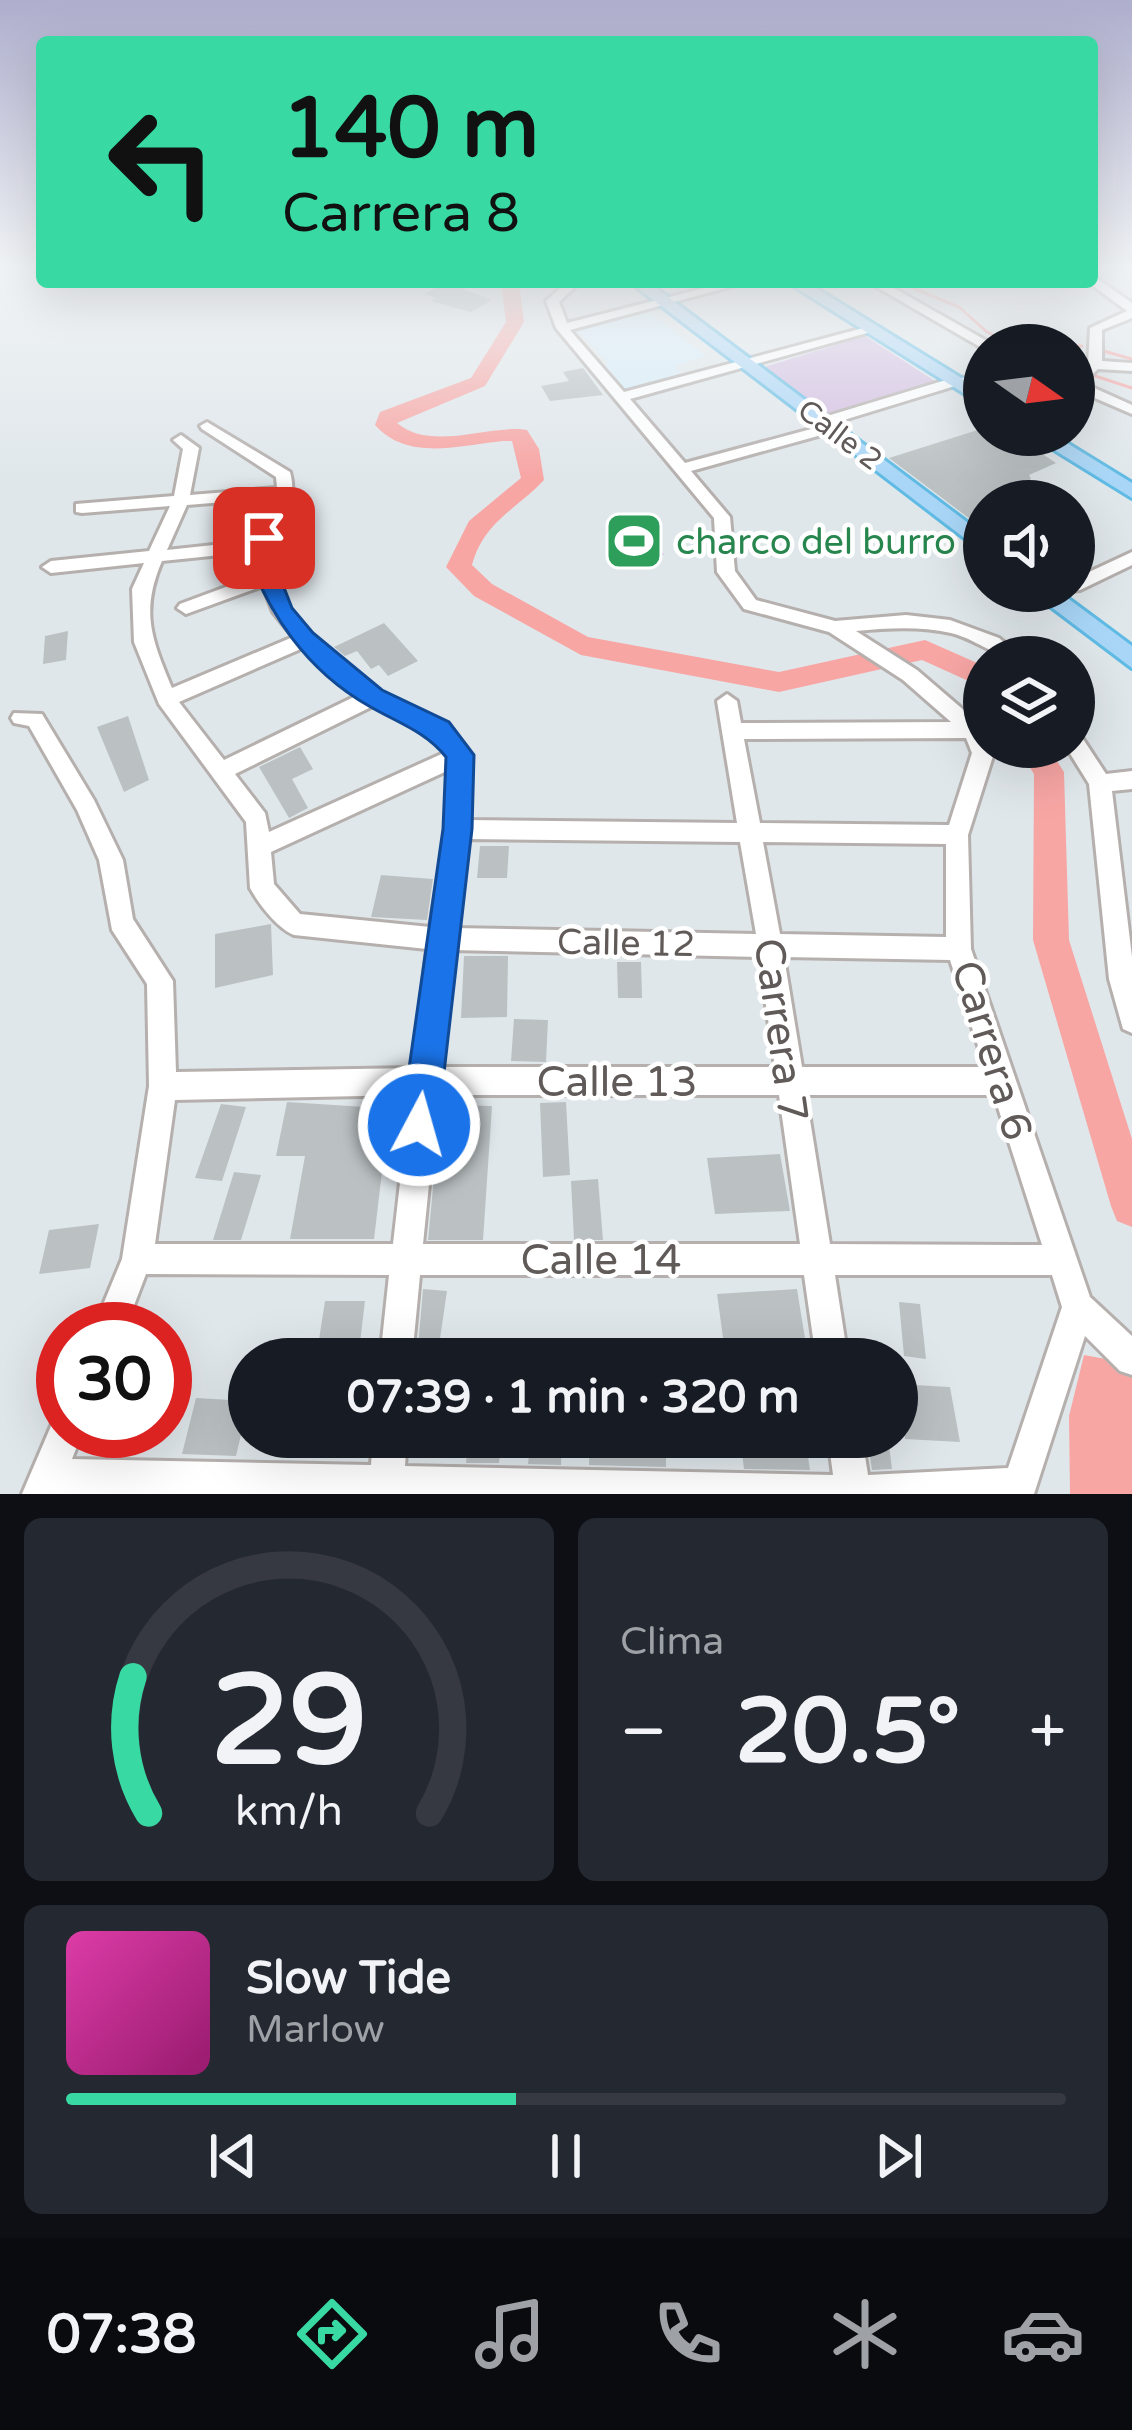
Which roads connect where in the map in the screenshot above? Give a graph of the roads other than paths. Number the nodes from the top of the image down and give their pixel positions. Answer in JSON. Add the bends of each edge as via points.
{"nodes":[{"id":1,"x":569,"y":337,"type":"edge"},
{"id":2,"x":709,"y":337,"type":"edge"},
{"id":3,"x":851,"y":337,"type":"edge"},
{"id":4,"x":875,"y":337,"type":"edge"},
{"id":5,"x":749,"y":366,"type":"junction"},
{"id":6,"x":1132,"y":367,"type":"edge"},
{"id":7,"x":1095,"y":374,"type":"edge"},
{"id":8,"x":963,"y":381,"type":"edge"},
{"id":9,"x":954,"y":382,"type":"junction"},
{"id":10,"x":1095,"y":384,"type":"edge"},
{"id":11,"x":963,"y":387,"type":"edge"},
{"id":12,"x":620,"y":398,"type":"junction"},
{"id":13,"x":1132,"y":410,"type":"edge"},
{"id":14,"x":826,"y":424,"type":"junction"},
{"id":15,"x":208,"y":427,"type":"dead end"},
{"id":16,"x":181,"y":440,"type":"dead end"},
{"id":17,"x":1074,"y":456,"type":"edge"},
{"id":18,"x":684,"y":468,"type":"junction"},
{"id":19,"x":286,"y":492,"type":"junction"},
{"id":20,"x":1132,"y":492,"type":"edge"},
{"id":21,"x":181,"y":499,"type":"junction"},
{"id":22,"x":82,"y":508,"type":"dead end"},
{"id":23,"x":963,"y":530,"type":"edge"},
{"id":24,"x":256,"y":546,"type":"junction"},
{"id":25,"x":156,"y":556,"type":"junction"},
{"id":26,"x":1132,"y":558,"type":"edge"},
{"id":27,"x":51,"y":567,"type":"dead end"},
{"id":28,"x":1095,"y":574,"type":"edge"},
{"id":29,"x":267,"y":578,"type":"junction"},
{"id":30,"x":186,"y":608,"type":"dead end"},
{"id":31,"x":1081,"y":612,"type":"edge"},
{"id":32,"x":836,"y":627,"type":"junction"},
{"id":33,"x":988,"y":636,"type":"edge"},
{"id":34,"x":304,"y":639,"type":"junction"},
{"id":35,"x":1132,"y":659,"type":"edge"},
{"id":36,"x":373,"y":697,"type":"junction"},
{"id":37,"x":166,"y":699,"type":"junction"},
{"id":38,"x":728,"y":701,"type":"dead end"},
{"id":39,"x":21,"y":718,"type":"dead end"},
{"id":40,"x":963,"y":721,"type":"edge"},
{"id":41,"x":963,"y":730,"type":"edge"},
{"id":42,"x":734,"y":731,"type":"junction"},
{"id":43,"x":460,"y":755,"type":"junction"},
{"id":44,"x":978,"y":768,"type":"edge"},
{"id":45,"x":1090,"y":768,"type":"edge"},
{"id":46,"x":220,"y":771,"type":"junction"},
{"id":47,"x":1132,"y":780,"type":"edge"},
{"id":48,"x":1100,"y":783,"type":"junction"},
{"id":49,"x":457,"y":829,"type":"junction"},
{"id":50,"x":749,"y":831,"type":"junction"},
{"id":51,"x":957,"y":836,"type":"junction"},
{"id":52,"x":259,"y":847,"type":"junction"},
{"id":53,"x":440,"y":939,"type":"junction"},
{"id":54,"x":770,"y":945,"type":"junction"},
{"id":55,"x":959,"y":949,"type":"junction"},
{"id":56,"x":1132,"y":1020,"type":"edge"},
{"id":57,"x":424,"y":1081,"type":"junction"},
{"id":58,"x":789,"y":1081,"type":"junction"},
{"id":59,"x":1000,"y":1081,"type":"junction"},
{"id":60,"x":163,"y":1086,"type":"junction"},
{"id":61,"x":137,"y":1259,"type":"junction"},
{"id":62,"x":404,"y":1259,"type":"junction"},
{"id":63,"x":816,"y":1259,"type":"junction"},
{"id":64,"x":1064,"y":1260,"type":"junction"},
{"id":65,"x":120,"y":1302,"type":"edge"},
{"id":66,"x":1078,"y":1307,"type":"junction"},
{"id":67,"x":398,"y":1338,"type":"edge"},
{"id":68,"x":829,"y":1338,"type":"edge"},
{"id":69,"x":1132,"y":1359,"type":"edge"},
{"id":70,"x":388,"y":1458,"type":"edge"},
{"id":71,"x":848,"y":1458,"type":"edge"},
{"id":72,"x":44,"y":1485,"type":"edge"},
{"id":73,"x":386,"y":1488,"type":"edge"},
{"id":74,"x":854,"y":1494,"type":"edge"}],
"edges":[{"from":1,"to":12,"type":"street"},
{"from":2,"to":5,"type":"main road","name":"Calle 2"},
{"from":3,"to":5,"type":"street"},
{"from":4,"to":9,"type":"main road"},
{"from":5,"to":12,"type":"street"},
{"from":5,"to":14,"type":"main road","name":"Calle 2"},
{"from":6,"to":7,"type":"street"},
{"from":8,"to":9,"type":"street"},
{"from":9,"to":11,"type":"main road"},
{"from":9,"to":14,"type":"street"},
{"from":10,"to":13,"type":"street"},
{"from":12,"to":18,"type":"street"},
{"from":14,"to":18,"type":"street"},
{"from":14,"to":23,"type":"main road","name":"Calle 2"},
{"from":15,"to":19,"type":"street","via":[[284,475]]},
{"from":16,"to":21,"type":"street","via":[[191,448]]},
{"from":17,"to":20,"type":"main road"},
{"from":18,"to":32,"type":"street","via":[[722,517],[726,572],[750,605]]},
{"from":19,"to":21,"type":"street"},
{"from":19,"to":24,"type":"street"},
{"from":21,"to":22,"type":"street"},
{"from":21,"to":25,"type":"street"},
{"from":24,"to":25,"type":"street"},
{"from":24,"to":29,"type":"street"},
{"from":25,"to":27,"type":"street"},
{"from":25,"to":37,"type":"street","via":[[141,589],[143,642]]},
{"from":26,"to":28,"type":"street"},
{"from":29,"to":30,"type":"street"},
{"from":29,"to":34,"type":"street"},
{"from":31,"to":35,"type":"main road"},
{"from":32,"to":33,"type":"street","via":[[933,622]]},
{"from":32,"to":40,"type":"street"},
{"from":34,"to":36,"type":"street"},
{"from":34,"to":37,"type":"street"},
{"from":36,"to":43,"type":"street","via":[[439,729]]},
{"from":36,"to":46,"type":"street"},
{"from":37,"to":46,"type":"street"},
{"from":38,"to":42,"type":"street","name":"Carrera 7"},
{"from":39,"to":60,"type":"street","via":[[35,719],[86,806],[111,860],[121,922],[160,981]]},
{"from":41,"to":42,"type":"street"},
{"from":42,"to":50,"type":"street","name":"Carrera 7"},
{"from":43,"to":49,"type":"street"},
{"from":43,"to":52,"type":"street"},
{"from":44,"to":51,"type":"street","name":"Carrera 6"},
{"from":45,"to":48,"type":"street"},
{"from":46,"to":52,"type":"street","via":[[257,820]]},
{"from":47,"to":48,"type":"street"},
{"from":48,"to":56,"type":"street"},
{"from":49,"to":50,"type":"street"},
{"from":49,"to":53,"type":"street"},
{"from":50,"to":51,"type":"street"},
{"from":50,"to":54,"type":"street","name":"Carrera 7"},
{"from":51,"to":55,"type":"street","name":"Carrera 6"},
{"from":52,"to":53,"type":"street","name":"Calle 12","via":[[262,888],[294,924]]},
{"from":53,"to":54,"type":"street","name":"Calle 12"},
{"from":53,"to":57,"type":"street"},
{"from":54,"to":55,"type":"street","name":"Calle 12"},
{"from":54,"to":58,"type":"street","name":"Carrera 7"},
{"from":55,"to":59,"type":"street","name":"Carrera 6"},
{"from":57,"to":58,"type":"street","name":"Calle 13"},
{"from":57,"to":60,"type":"street","name":"Calle 13"},
{"from":57,"to":62,"type":"street"},
{"from":58,"to":59,"type":"street","name":"Calle 13"},
{"from":58,"to":63,"type":"street","name":"Carrera 7"},
{"from":59,"to":64,"type":"street","name":"Carrera 6"},
{"from":60,"to":61,"type":"street"},
{"from":61,"to":62,"type":"street","name":"Calle 14"},
{"from":61,"to":65,"type":"street"},
{"from":62,"to":63,"type":"street","name":"Calle 14"},
{"from":62,"to":67,"type":"street"},
{"from":63,"to":64,"type":"street","name":"Calle 14"},
{"from":63,"to":68,"type":"street","name":"Carrera 7"},
{"from":64,"to":66,"type":"street","name":"Carrera 6"},
{"from":66,"to":69,"type":"street"},
{"from":66,"to":74,"type":"street","via":[[1020,1485]]},
{"from":70,"to":73,"type":"street"},
{"from":71,"to":74,"type":"street"},
{"from":72,"to":73,"type":"street"},
{"from":73,"to":74,"type":"street"}]}
